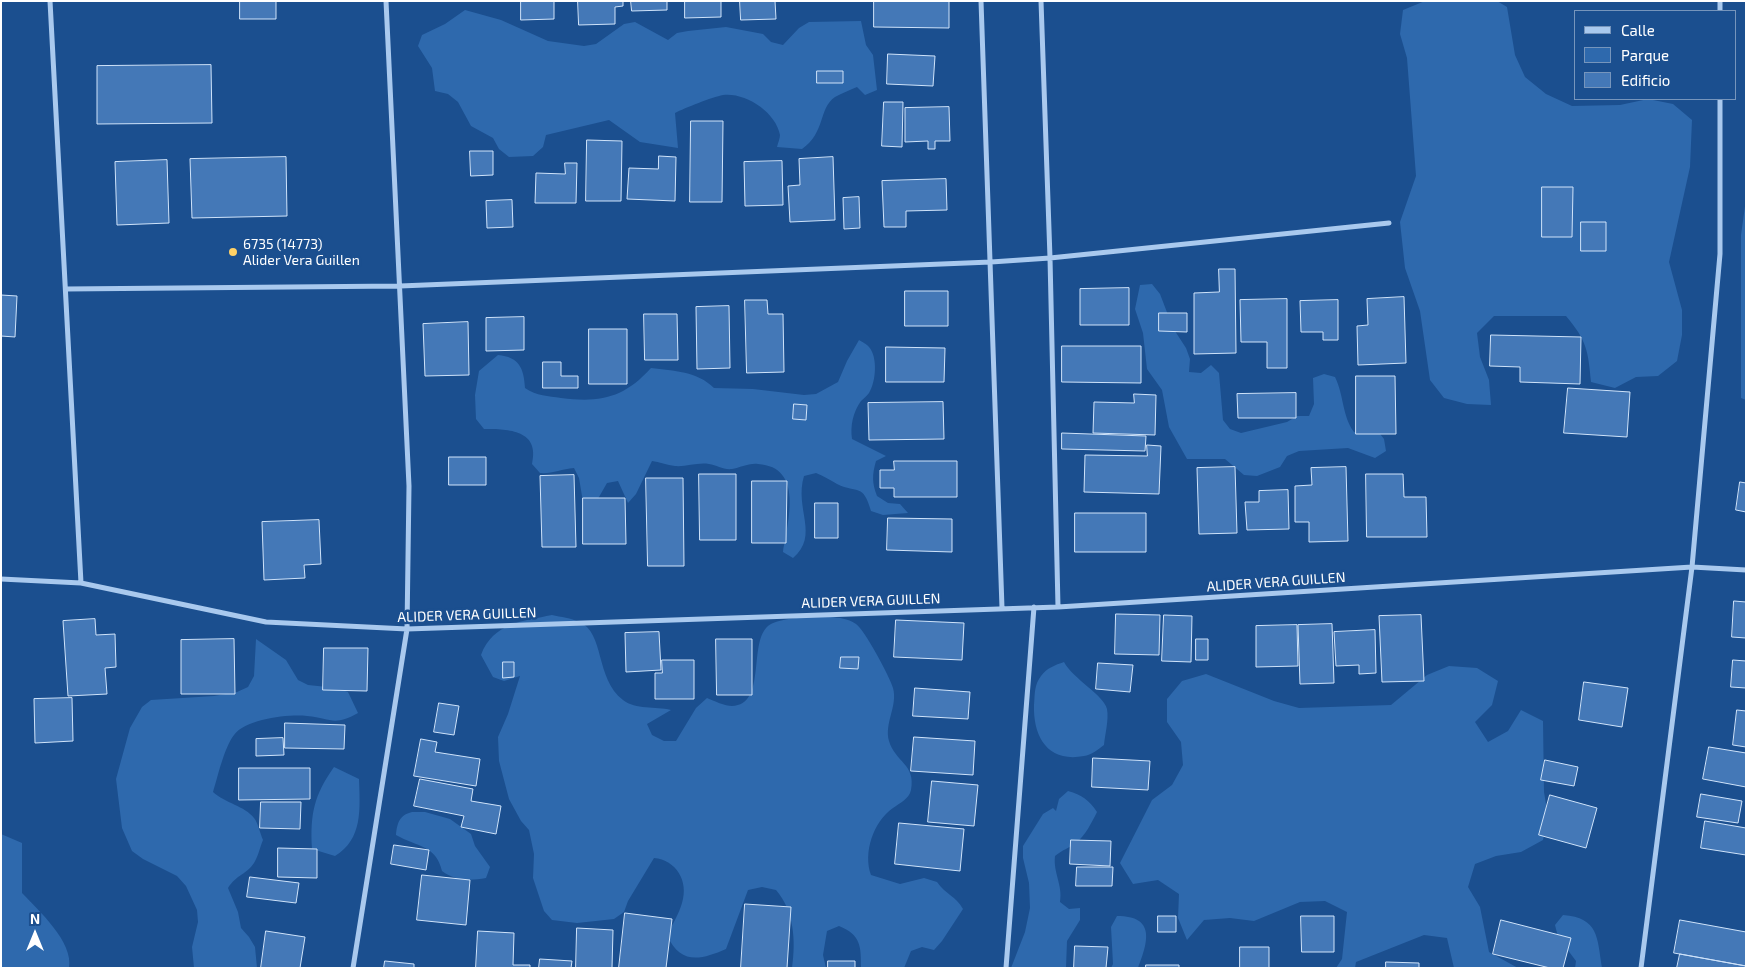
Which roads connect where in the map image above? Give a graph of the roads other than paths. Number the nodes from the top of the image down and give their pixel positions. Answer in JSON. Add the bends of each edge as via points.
{"nodes":[{"id":1,"x":50,"y":1,"type":"edge"},
{"id":2,"x":386,"y":1,"type":"edge"},
{"id":3,"x":981,"y":1,"type":"edge"},
{"id":4,"x":1041,"y":1,"type":"edge"},
{"id":5,"x":1720,"y":100,"type":"edge"},
{"id":6,"x":1389,"y":223,"type":"dead end"},
{"id":7,"x":1050,"y":258,"type":"junction"},
{"id":8,"x":991,"y":262,"type":"junction"},
{"id":9,"x":400,"y":286,"type":"junction"},
{"id":10,"x":66,"y":289,"type":"junction"},
{"id":11,"x":1692,"y":567,"type":"junction"},
{"id":12,"x":1746,"y":570,"type":"edge"},
{"id":13,"x":1,"y":578,"type":"edge"},
{"id":14,"x":81,"y":583,"type":"junction"},
{"id":15,"x":1034,"y":607,"type":"junction"},
{"id":16,"x":1058,"y":607,"type":"junction"},
{"id":17,"x":1002,"y":608,"type":"junction"},
{"id":18,"x":407,"y":629,"type":"junction"},
{"id":19,"x":353,"y":968,"type":"edge"},
{"id":20,"x":1006,"y":968,"type":"edge"},
{"id":21,"x":1641,"y":968,"type":"edge"}],
"edges":[{"from":1,"to":10,"type":"street"},
{"from":2,"to":9,"type":"street"},
{"from":3,"to":8,"type":"street"},
{"from":4,"to":7,"type":"street"},
{"from":5,"to":11,"type":"street","via":[[1720,254]]},
{"from":6,"to":7,"type":"street"},
{"from":7,"to":8,"type":"street"},
{"from":7,"to":16,"type":"street"},
{"from":8,"to":9,"type":"street"},
{"from":8,"to":17,"type":"street"},
{"from":9,"to":10,"type":"street"},
{"from":9,"to":18,"type":"street","via":[[409,486]]},
{"from":10,"to":14,"type":"street"},
{"from":11,"to":12,"type":"street","name":"ALIDER VERA GUILLEN"},
{"from":11,"to":16,"type":"street","name":"ALIDER VERA GUILLEN"},
{"from":11,"to":21,"type":"street"},
{"from":13,"to":14,"type":"street","name":"ALIDER VERA GUILLEN"},
{"from":14,"to":18,"type":"street","name":"ALIDER VERA GUILLEN","via":[[266,622]]},
{"from":15,"to":16,"type":"street","name":"ALIDER VERA GUILLEN"},
{"from":15,"to":17,"type":"street","name":"ALIDER VERA GUILLEN"},
{"from":15,"to":20,"type":"street"},
{"from":17,"to":18,"type":"street","name":"ALIDER VERA GUILLEN"},
{"from":18,"to":19,"type":"street"}]}
